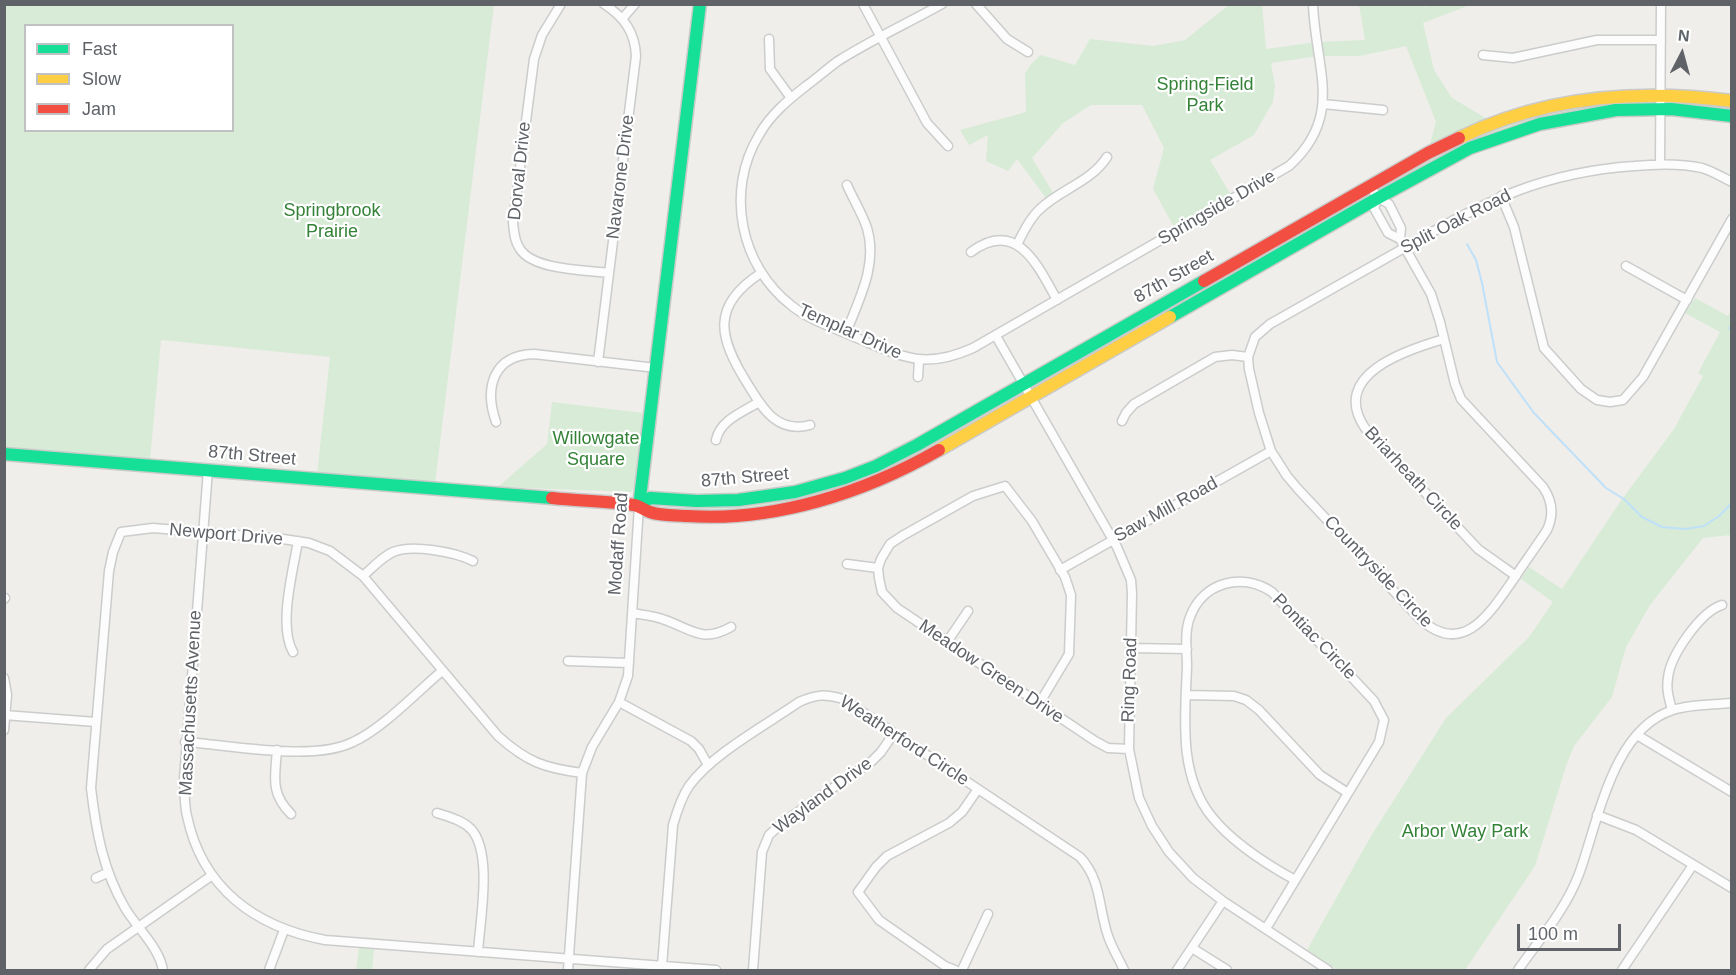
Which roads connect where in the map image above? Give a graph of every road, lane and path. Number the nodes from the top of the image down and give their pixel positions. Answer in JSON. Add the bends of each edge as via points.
{"nodes":[{"id":1,"x":561,"y":4,"type":"edge"},
{"id":2,"x":604,"y":4,"type":"edge"},
{"id":3,"x":635,"y":4,"type":"edge"},
{"id":4,"x":700,"y":4,"type":"edge"},
{"id":5,"x":863,"y":4,"type":"edge"},
{"id":6,"x":942,"y":4,"type":"edge"},
{"id":7,"x":976,"y":4,"type":"edge"},
{"id":8,"x":1312,"y":4,"type":"edge"},
{"id":9,"x":1661,"y":4,"type":"edge"},
{"id":10,"x":622,"y":19,"type":"junction"},
{"id":11,"x":881,"y":38,"type":"junction"},
{"id":12,"x":769,"y":39,"type":"dead end"},
{"id":13,"x":1661,"y":40,"type":"junction"},
{"id":14,"x":1028,"y":52,"type":"dead end"},
{"id":15,"x":1483,"y":55,"type":"dead end"},
{"id":16,"x":1660,"y":94,"type":"junction"},
{"id":17,"x":791,"y":98,"type":"junction"},
{"id":18,"x":1731,"y":101,"type":"edge"},
{"id":19,"x":1323,"y":104,"type":"junction"},
{"id":20,"x":1660,"y":109,"type":"junction"},
{"id":21,"x":1383,"y":110,"type":"dead end"},
{"id":22,"x":1731,"y":116,"type":"edge"},
{"id":23,"x":948,"y":146,"type":"dead end"},
{"id":24,"x":1107,"y":157,"type":"dead end"},
{"id":25,"x":1660,"y":164,"type":"junction"},
{"id":26,"x":1731,"y":182,"type":"edge"},
{"id":27,"x":847,"y":184,"type":"dead end"},
{"id":28,"x":1370,"y":186,"type":"junction"},
{"id":29,"x":1501,"y":196,"type":"junction"},
{"id":30,"x":1378,"y":198,"type":"junction"},
{"id":31,"x":1731,"y":219,"type":"edge"},
{"id":32,"x":1400,"y":239,"type":"junction"},
{"id":33,"x":1017,"y":244,"type":"junction"},
{"id":34,"x":1405,"y":248,"type":"junction"},
{"id":35,"x":971,"y":252,"type":"dead end"},
{"id":36,"x":1626,"y":266,"type":"dead end"},
{"id":37,"x":609,"y":273,"type":"junction"},
{"id":38,"x":761,"y":273,"type":"junction"},
{"id":39,"x":1057,"y":300,"type":"junction"},
{"id":40,"x":1687,"y":300,"type":"junction"},
{"id":41,"x":846,"y":333,"type":"junction"},
{"id":42,"x":996,"y":336,"type":"junction"},
{"id":43,"x":1444,"y":339,"type":"junction"},
{"id":44,"x":1248,"y":357,"type":"junction"},
{"id":45,"x":919,"y":360,"type":"junction"},
{"id":46,"x":598,"y":362,"type":"junction"},
{"id":47,"x":656,"y":368,"type":"junction"},
{"id":48,"x":918,"y":377,"type":"dead end"},
{"id":49,"x":1024,"y":384,"type":"junction"},
{"id":50,"x":1032,"y":397,"type":"junction"},
{"id":51,"x":759,"y":402,"type":"junction"},
{"id":52,"x":1122,"y":421,"type":"dead end"},
{"id":53,"x":496,"y":422,"type":"dead end"},
{"id":54,"x":810,"y":425,"type":"dead end"},
{"id":55,"x":716,"y":440,"type":"dead end"},
{"id":56,"x":1271,"y":451,"type":"junction"},
{"id":57,"x":4,"y":454,"type":"edge"},
{"id":58,"x":208,"y":470,"type":"junction"},
{"id":59,"x":639,"y":506,"type":"junction"},
{"id":60,"x":203,"y":533,"type":"junction"},
{"id":61,"x":1113,"y":540,"type":"junction"},
{"id":62,"x":298,"y":542,"type":"junction"},
{"id":63,"x":473,"y":561,"type":"dead end"},
{"id":64,"x":847,"y":564,"type":"dead end"},
{"id":65,"x":878,"y":568,"type":"junction"},
{"id":66,"x":1060,"y":570,"type":"junction"},
{"id":67,"x":363,"y":576,"type":"junction"},
{"id":68,"x":1516,"y":576,"type":"junction"},
{"id":69,"x":1722,"y":605,"type":"dead end"},
{"id":70,"x":968,"y":611,"type":"dead end"},
{"id":71,"x":632,"y":613,"type":"junction"},
{"id":72,"x":731,"y":627,"type":"dead end"},
{"id":73,"x":947,"y":642,"type":"junction"},
{"id":74,"x":1131,"y":648,"type":"junction"},
{"id":75,"x":1187,"y":650,"type":"junction"},
{"id":76,"x":293,"y":652,"type":"dead end"},
{"id":77,"x":568,"y":661,"type":"dead end"},
{"id":78,"x":629,"y":663,"type":"junction"},
{"id":79,"x":442,"y":671,"type":"junction"},
{"id":80,"x":4,"y":678,"type":"edge"},
{"id":81,"x":1186,"y":695,"type":"junction"},
{"id":82,"x":619,"y":702,"type":"junction"},
{"id":83,"x":1731,"y":703,"type":"edge"},
{"id":84,"x":1039,"y":704,"type":"junction"},
{"id":85,"x":1672,"y":710,"type":"junction"},
{"id":86,"x":5,"y":715,"type":"edge"},
{"id":87,"x":96,"y":722,"type":"junction"},
{"id":88,"x":4,"y":730,"type":"edge"},
{"id":89,"x":894,"y":733,"type":"junction"},
{"id":90,"x":1637,"y":735,"type":"junction"},
{"id":91,"x":185,"y":742,"type":"junction"},
{"id":92,"x":1129,"y":749,"type":"junction"},
{"id":93,"x":277,"y":750,"type":"junction"},
{"id":94,"x":708,"y":765,"type":"junction"},
{"id":95,"x":582,"y":773,"type":"junction"},
{"id":96,"x":978,"y":789,"type":"junction"},
{"id":97,"x":1731,"y":792,"type":"edge"},
{"id":98,"x":1348,"y":793,"type":"junction"},
{"id":99,"x":437,"y":813,"type":"dead end"},
{"id":100,"x":291,"y":814,"type":"dead end"},
{"id":101,"x":1597,"y":815,"type":"junction"},
{"id":102,"x":1693,"y":865,"type":"junction"},
{"id":103,"x":107,"y":873,"type":"junction"},
{"id":104,"x":211,"y":876,"type":"junction"},
{"id":105,"x":96,"y":878,"type":"dead end"},
{"id":106,"x":1295,"y":880,"type":"junction"},
{"id":107,"x":1731,"y":888,"type":"edge"},
{"id":108,"x":1223,"y":901,"type":"junction"},
{"id":109,"x":988,"y":914,"type":"dead end"},
{"id":110,"x":138,"y":926,"type":"junction"},
{"id":111,"x":1266,"y":928,"type":"junction"},
{"id":112,"x":284,"y":930,"type":"junction"},
{"id":113,"x":1192,"y":948,"type":"junction"},
{"id":114,"x":478,"y":952,"type":"junction"},
{"id":115,"x":569,"y":958,"type":"junction"},
{"id":116,"x":662,"y":966,"type":"junction"},
{"id":117,"x":89,"y":970,"type":"edge"},
{"id":118,"x":163,"y":970,"type":"edge"},
{"id":119,"x":269,"y":970,"type":"edge"},
{"id":120,"x":568,"y":970,"type":"edge"},
{"id":121,"x":706,"y":970,"type":"edge"},
{"id":122,"x":716,"y":970,"type":"edge"},
{"id":123,"x":753,"y":970,"type":"edge"},
{"id":124,"x":955,"y":970,"type":"edge"},
{"id":125,"x":962,"y":970,"type":"edge"},
{"id":126,"x":1124,"y":970,"type":"edge"},
{"id":127,"x":1177,"y":970,"type":"edge"},
{"id":128,"x":1227,"y":970,"type":"edge"},
{"id":129,"x":1328,"y":970,"type":"edge"},
{"id":130,"x":1518,"y":970,"type":"edge"},
{"id":131,"x":1622,"y":970,"type":"edge"}],
"edges":[{"from":1,"to":37,"type":"street","name":"Dorval Drive","via":[[542,35],[534,59],[513,222],[515,240],[525,255],[539,263]]},
{"from":2,"to":10,"type":"street","name":"Navarone Drive"},
{"from":3,"to":10,"type":"street"},
{"from":4,"to":47,"type":"street","name":"Modaff Road"},
{"from":5,"to":11,"type":"street"},
{"from":6,"to":11,"type":"street","name":"Templar Drive"},
{"from":7,"to":14,"type":"street","via":[[1007,39]]},
{"from":8,"to":19,"type":"street","name":"Springside Drive"},
{"from":9,"to":13,"type":"street"},
{"from":10,"to":37,"type":"street","name":"Navarone Drive","via":[[634,39],[636,56]]},
{"from":11,"to":17,"type":"street","name":"Templar Drive","via":[[837,62]]},
{"from":11,"to":23,"type":"street","via":[[927,123]]},
{"from":12,"to":17,"type":"street","via":[[770,69]]},
{"from":13,"to":15,"type":"street","via":[[1597,40],[1513,57]]},
{"from":13,"to":16,"type":"street"},
{"from":16,"to":18,"type":"street","name":"87th Street"},
{"from":16,"to":20,"type":"street"},
{"from":16,"to":28,"type":"street","name":"87th Street","via":[[1570,101],[1509,117],[1445,144]]},
{"from":17,"to":38,"type":"street","name":"Templar Drive","via":[[758,135],[743,176],[740,200],[744,230]]},
{"from":19,"to":21,"type":"street"},
{"from":19,"to":39,"type":"street","name":"Springside Drive","via":[[1311,141],[1284,170]]},
{"from":20,"to":22,"type":"street","name":"87th Street"},
{"from":20,"to":25,"type":"street"},
{"from":20,"to":30,"type":"street","name":"87th Street","via":[[1589,113],[1516,131],[1470,148]]},
{"from":24,"to":33,"type":"street","via":[[1101,167],[1041,207]]},
{"from":25,"to":26,"type":"street","name":"Split Oak Road","via":[[1702,168]]},
{"from":25,"to":29,"type":"street","name":"Split Oak Road","via":[[1585,171]]},
{"from":27,"to":41,"type":"street","via":[[867,229],[870,257],[864,288]]},
{"from":28,"to":30,"type":"street","name":"Countryside Circle"},
{"from":28,"to":49,"type":"street","name":"87th Street"},
{"from":29,"to":34,"type":"street","name":"Split Oak Road"},
{"from":29,"to":40,"type":"street","via":[[1514,227],[1544,348],[1581,389],[1597,400],[1623,400],[1637,385]]},
{"from":30,"to":32,"type":"street","name":"Countryside Circle","via":[[1389,204],[1401,228]]},
{"from":30,"to":32,"type":"street","name":"Countryside Circle","via":[[1374,208],[1388,233]]},
{"from":30,"to":50,"type":"street","name":"87th Street"},
{"from":31,"to":40,"type":"street"},
{"from":32,"to":34,"type":"street","name":"Countryside Circle"},
{"from":33,"to":35,"type":"street","via":[[996,240]]},
{"from":33,"to":39,"type":"street","via":[[1034,261]]},
{"from":34,"to":43,"type":"street","name":"Countryside Circle","via":[[1431,294]]},
{"from":34,"to":44,"type":"street","name":"Split Oak Road","via":[[1263,329]]},
{"from":36,"to":40,"type":"street"},
{"from":37,"to":46,"type":"street","name":"Navarone Drive"},
{"from":38,"to":41,"type":"street","name":"Templar Drive","via":[[795,308]]},
{"from":38,"to":51,"type":"street","via":[[745,283],[732,301],[724,332],[731,358]]},
{"from":39,"to":42,"type":"street","name":"Springside Drive"},
{"from":41,"to":45,"type":"street","name":"Templar Drive"},
{"from":42,"to":45,"type":"street","name":"Templar Drive","via":[[959,355]]},
{"from":42,"to":49,"type":"street","name":"Ring Road"},
{"from":43,"to":68,"type":"street","name":"Countryside Circle","via":[[1461,399],[1550,499],[1549,526]]},
{"from":43,"to":68,"type":"street","name":"Briarheath Circle","via":[[1407,350],[1370,373],[1358,392],[1358,414],[1365,428],[1478,549]]},
{"from":44,"to":52,"type":"street","via":[[1215,357],[1134,404]]},
{"from":44,"to":56,"type":"street","name":"Countryside Circle"},
{"from":45,"to":48,"type":"street"},
{"from":46,"to":47,"type":"street"},
{"from":46,"to":53,"type":"street","via":[[534,354],[512,358],[498,370],[492,384],[490,401]]},
{"from":47,"to":59,"type":"street","name":"Modaff Road"},
{"from":49,"to":50,"type":"street","name":"Ring Road"},
{"from":49,"to":59,"type":"street","name":"87th Street","via":[[897,456],[845,478],[770,496],[723,501],[650,498]]},
{"from":50,"to":59,"type":"street","name":"87th Street","via":[[886,477],[815,502],[715,516],[649,513]]},
{"from":50,"to":61,"type":"street","name":"Ring Road"},
{"from":51,"to":54,"type":"street","via":[[768,416],[778,422],[797,427]]},
{"from":51,"to":55,"type":"street","via":[[725,424]]},
{"from":56,"to":61,"type":"street","name":"Saw Mill Road"},
{"from":56,"to":68,"type":"street","name":"Countryside Circle","via":[[1298,489],[1420,619],[1436,631],[1457,635],[1480,623]]},
{"from":57,"to":58,"type":"street","name":"87th Street"},
{"from":58,"to":59,"type":"street","name":"87th Street"},
{"from":58,"to":60,"type":"street","name":"Massachusetts Avenue"},
{"from":59,"to":71,"type":"street","name":"Modaff Road"},
{"from":60,"to":62,"type":"street","name":"Newport Drive"},
{"from":60,"to":87,"type":"street","name":"Newport Drive","via":[[153,528],[121,532],[109,571]]},
{"from":60,"to":91,"type":"street","name":"Massachusetts Avenue"},
{"from":61,"to":66,"type":"street","name":"Saw Mill Road"},
{"from":61,"to":74,"type":"street","name":"Ring Road","via":[[1131,580]]},
{"from":62,"to":67,"type":"street","name":"Newport Drive","via":[[330,551]]},
{"from":62,"to":76,"type":"street","via":[[287,619]]},
{"from":63,"to":67,"type":"street","via":[[449,552],[402,550],[385,557]]},
{"from":64,"to":65,"type":"street"},
{"from":65,"to":66,"type":"street","via":[[884,552],[902,536],[973,496],[1005,486],[1023,507]]},
{"from":65,"to":73,"type":"street","name":"Meadow Green Drive","via":[[882,592],[888,600]]},
{"from":66,"to":84,"type":"street","via":[[1071,595],[1070,647],[1067,660]]},
{"from":67,"to":79,"type":"street","name":"Newport Drive"},
{"from":69,"to":85,"type":"street","via":[[1697,622],[1670,668],[1667,689]]},
{"from":70,"to":73,"type":"street"},
{"from":71,"to":72,"type":"street","via":[[657,617],[700,635],[716,634]]},
{"from":71,"to":78,"type":"street","name":"Modaff Road"},
{"from":73,"to":84,"type":"street","name":"Meadow Green Drive"},
{"from":74,"to":75,"type":"street"},
{"from":74,"to":92,"type":"street","name":"Ring Road"},
{"from":75,"to":81,"type":"street","name":"Pontiac Circle"},
{"from":75,"to":98,"type":"street","name":"Pontiac Circle","via":[[1189,618],[1209,590],[1223,583],[1244,581],[1272,592],[1374,701],[1384,720],[1379,742]]},
{"from":77,"to":78,"type":"street"},
{"from":78,"to":82,"type":"street","name":"Modaff Road"},
{"from":79,"to":93,"type":"street","via":[[353,742],[330,751]]},
{"from":79,"to":95,"type":"street","name":"Newport Drive","via":[[518,754],[558,770]]},
{"from":80,"to":86,"type":"street"},
{"from":81,"to":98,"type":"street","via":[[1246,700],[1320,776]]},
{"from":81,"to":106,"type":"street","name":"Pontiac Circle","via":[[1187,755],[1197,789],[1211,816],[1234,839]]},
{"from":82,"to":94,"type":"street","via":[[691,741]]},
{"from":82,"to":95,"type":"street","name":"Modaff Road","via":[[592,747]]},
{"from":83,"to":85,"type":"street"},
{"from":84,"to":92,"type":"street","name":"Meadow Green Drive","via":[[1108,748]]},
{"from":85,"to":90,"type":"street"},
{"from":86,"to":87,"type":"street"},
{"from":86,"to":88,"type":"street"},
{"from":87,"to":103,"type":"street","name":"Newport Drive","via":[[94,820]]},
{"from":89,"to":94,"type":"street","name":"Weatherford Circle","via":[[843,699],[813,695]]},
{"from":89,"to":96,"type":"street","name":"Weatherford Circle"},
{"from":89,"to":123,"type":"street","name":"Wayland Drive","via":[[872,761],[769,835],[762,852]]},
{"from":90,"to":97,"type":"street"},
{"from":90,"to":101,"type":"street","via":[[1609,781]]},
{"from":91,"to":93,"type":"street"},
{"from":91,"to":104,"type":"street","name":"Massachusetts Avenue","via":[[186,815]]},
{"from":92,"to":108,"type":"street","name":"Ring Road","via":[[1140,798],[1152,826],[1179,864]]},
{"from":93,"to":100,"type":"street","via":[[276,792]]},
{"from":94,"to":116,"type":"street","name":"Weatherford Circle","via":[[688,787],[674,825]]},
{"from":95,"to":115,"type":"street","name":"Modaff Road"},
{"from":96,"to":124,"type":"street","via":[[949,823],[887,856],[858,892],[879,920]]},
{"from":96,"to":126,"type":"street","name":"Weatherford Circle","via":[[1080,857],[1090,868],[1108,935]]},
{"from":98,"to":106,"type":"street","name":"Pontiac Circle"},
{"from":99,"to":114,"type":"street","via":[[471,829],[479,844],[484,864]]},
{"from":101,"to":102,"type":"street","via":[[1636,830]]},
{"from":101,"to":130,"type":"street","via":[[1569,896]]},
{"from":102,"to":107,"type":"street"},
{"from":102,"to":131,"type":"street"},
{"from":103,"to":105,"type":"street"},
{"from":103,"to":110,"type":"street","name":"Newport Drive"},
{"from":104,"to":110,"type":"street"},
{"from":104,"to":112,"type":"street","name":"Massachusetts Avenue","via":[[245,909]]},
{"from":106,"to":111,"type":"street","name":"Pontiac Circle"},
{"from":108,"to":111,"type":"street","name":"Ring Road"},
{"from":108,"to":113,"type":"street"},
{"from":109,"to":125,"type":"street"},
{"from":110,"to":117,"type":"street","via":[[107,949]]},
{"from":110,"to":118,"type":"street","name":"Newport Drive"},
{"from":111,"to":129,"type":"street","name":"Ring Road"},
{"from":112,"to":114,"type":"street","name":"Massachusetts Avenue","via":[[325,940]]},
{"from":112,"to":119,"type":"street"},
{"from":113,"to":127,"type":"street"},
{"from":113,"to":128,"type":"street"},
{"from":114,"to":115,"type":"street","name":"Massachusetts Avenue"},
{"from":115,"to":116,"type":"street","name":"Massachusetts Avenue"},
{"from":115,"to":120,"type":"street","name":"Modaff Road"},
{"from":116,"to":121,"type":"street","name":"Massachusetts Avenue"},
{"from":121,"to":122,"type":"street","name":"Massachusetts Avenue"}]}
